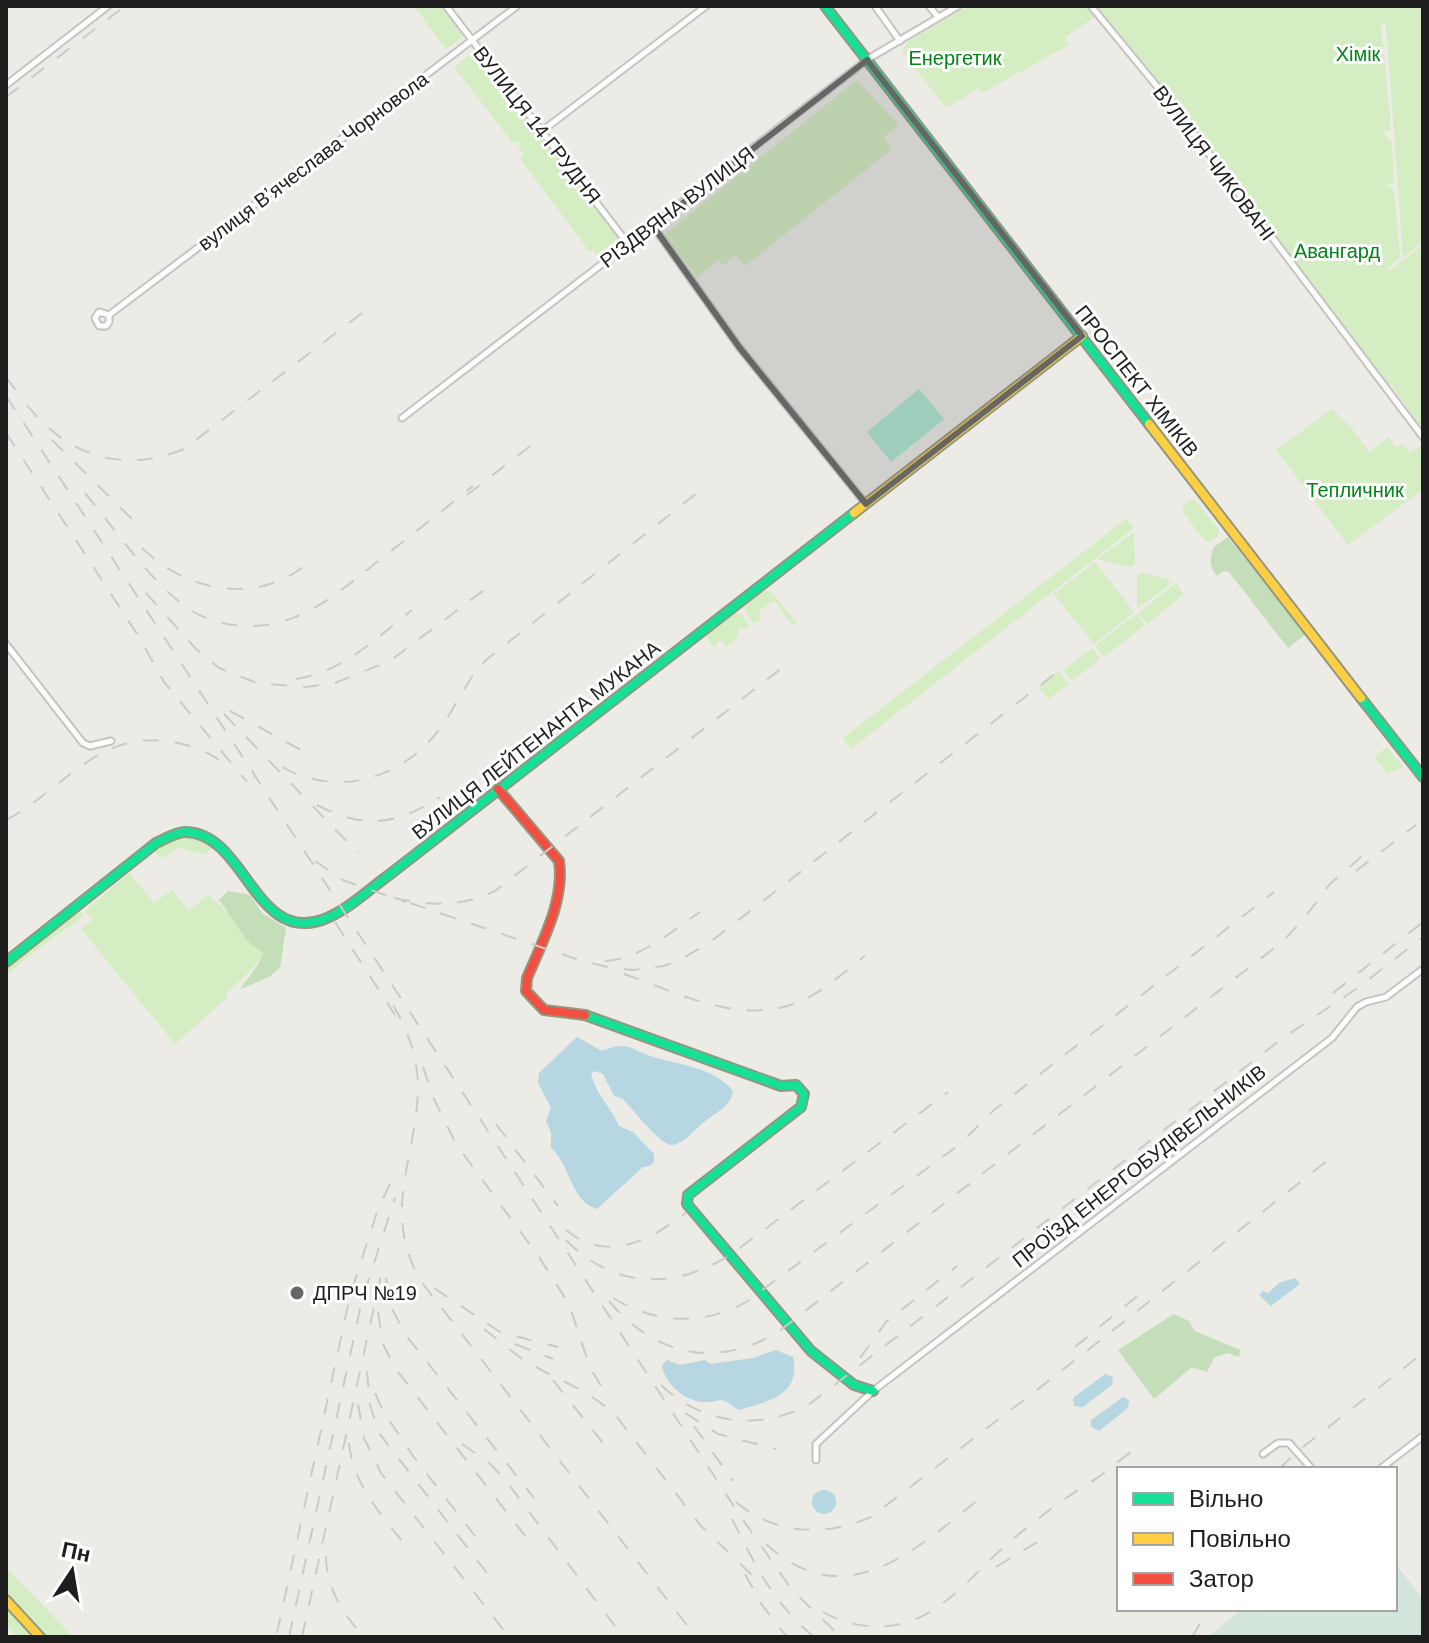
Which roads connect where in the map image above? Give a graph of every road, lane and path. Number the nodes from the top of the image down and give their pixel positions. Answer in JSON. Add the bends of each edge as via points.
{"nodes":[{"id":1,"x":108,"y":6,"type":"edge"},
{"id":2,"x":446,"y":6,"type":"edge"},
{"id":3,"x":517,"y":6,"type":"edge"},
{"id":4,"x":706,"y":6,"type":"edge"},
{"id":5,"x":825,"y":6,"type":"edge"},
{"id":6,"x":875,"y":6,"type":"edge"},
{"id":7,"x":929,"y":6,"type":"edge"},
{"id":8,"x":958,"y":6,"type":"edge"},
{"id":9,"x":1091,"y":6,"type":"edge"},
{"id":10,"x":938,"y":17,"type":"junction"},
{"id":11,"x":471,"y":40,"type":"junction"},
{"id":12,"x":900,"y":41,"type":"junction"},
{"id":13,"x":867,"y":60,"type":"junction"},
{"id":14,"x":6,"y":85,"type":"edge"},
{"id":15,"x":542,"y":131,"type":"junction"},
{"id":16,"x":653,"y":226,"type":"junction"},
{"id":17,"x":628,"y":244,"type":"junction"},
{"id":18,"x":109,"y":315,"type":"dead end"},
{"id":19,"x":1082,"y":336,"type":"junction"},
{"id":20,"x":402,"y":418,"type":"dead end"},
{"id":21,"x":1423,"y":437,"type":"edge"},
{"id":22,"x":866,"y":504,"type":"junction"},
{"id":23,"x":6,"y":644,"type":"edge"},
{"id":24,"x":111,"y":741,"type":"dead end"},
{"id":25,"x":1423,"y":777,"type":"edge"},
{"id":26,"x":498,"y":789,"type":"junction"},
{"id":27,"x":6,"y":962,"type":"edge"},
{"id":28,"x":1423,"y":969,"type":"edge"},
{"id":29,"x":873,"y":1391,"type":"junction"},
{"id":30,"x":1423,"y":1436,"type":"edge"},
{"id":31,"x":1263,"y":1454,"type":"dead end"},
{"id":32,"x":816,"y":1460,"type":"dead end"},
{"id":33,"x":1310,"y":1467,"type":"edge"},
{"id":34,"x":1383,"y":1467,"type":"edge"},
{"id":35,"x":6,"y":1600,"type":"edge"},
{"id":36,"x":40,"y":1637,"type":"edge"}],
"edges":[{"from":1,"to":14,"type":"street"},
{"from":2,"to":11,"type":"street","name":"ВУЛИЦЯ 14 ГРУДНЯ"},
{"from":3,"to":11,"type":"street","name":"вулиця Вʼячеслава Чорновола"},
{"from":4,"to":15,"type":"street"},
{"from":5,"to":13,"type":"main road","name":"ПРОСПЕКТ ХІМІКІВ"},
{"from":6,"to":12,"type":"street"},
{"from":7,"to":10,"type":"street"},
{"from":8,"to":10,"type":"street","name":"РІЗДВЯНА ВУЛИЦЯ"},
{"from":9,"to":21,"type":"street","name":"ВУЛИЦЯ ЧИКОВАНІ"},
{"from":10,"to":12,"type":"street","name":"РІЗДВЯНА ВУЛИЦЯ"},
{"from":11,"to":15,"type":"street","name":"ВУЛИЦЯ 14 ГРУДНЯ"},
{"from":11,"to":18,"type":"street","name":"вулиця Вʼячеслава Чорновола"},
{"from":12,"to":13,"type":"street","name":"РІЗДВЯНА ВУЛИЦЯ"},
{"from":13,"to":16,"type":"street","name":"РІЗДВЯНА ВУЛИЦЯ"},
{"from":13,"to":19,"type":"main road","name":"ПРОСПЕКТ ХІМІКІВ"},
{"from":15,"to":17,"type":"street","name":"ВУЛИЦЯ 14 ГРУДНЯ"},
{"from":16,"to":17,"type":"street","name":"РІЗДВЯНА ВУЛИЦЯ"},
{"from":16,"to":22,"type":"street","via":[[739,347]]},
{"from":17,"to":20,"type":"street","name":"РІЗДВЯНА ВУЛИЦЯ"},
{"from":19,"to":22,"type":"main road","name":"ВУЛИЦЯ ЛЕЙТЕНАНТА МУКАНА"},
{"from":19,"to":25,"type":"main road","name":"ПРОСПЕКТ ХІМІКІВ"},
{"from":22,"to":26,"type":"main road","name":"ВУЛИЦЯ ЛЕЙТЕНАНТА МУКАНА"},
{"from":23,"to":24,"type":"street","via":[[83,743]]},
{"from":26,"to":27,"type":"main road","name":"ВУЛИЦЯ ЛЕЙТЕНАНТА МУКАНА","via":[[321,921],[298,924],[281,918],[217,844],[200,834],[179,832],[159,841]]},
{"from":26,"to":29,"type":"main road","via":[[562,870],[527,978],[529,996],[544,1010],[580,1013],[781,1086],[796,1085],[804,1094],[801,1107],[688,1195],[687,1204],[811,1351],[854,1385]]},
{"from":28,"to":29,"type":"street","name":"ПРОЇЗД ЕНЕРГОБУДІВЕЛЬНИКІВ","via":[[1386,997],[1357,1007],[1332,1038]]},
{"from":29,"to":32,"type":"street","name":"ПРОЇЗД ЕНЕРГОБУДІВЕЛЬНИКІВ","via":[[816,1444]]},
{"from":30,"to":34,"type":"street"},
{"from":31,"to":33,"type":"street","via":[[1278,1443],[1289,1443]]},
{"from":35,"to":36,"type":"main road"}]}
